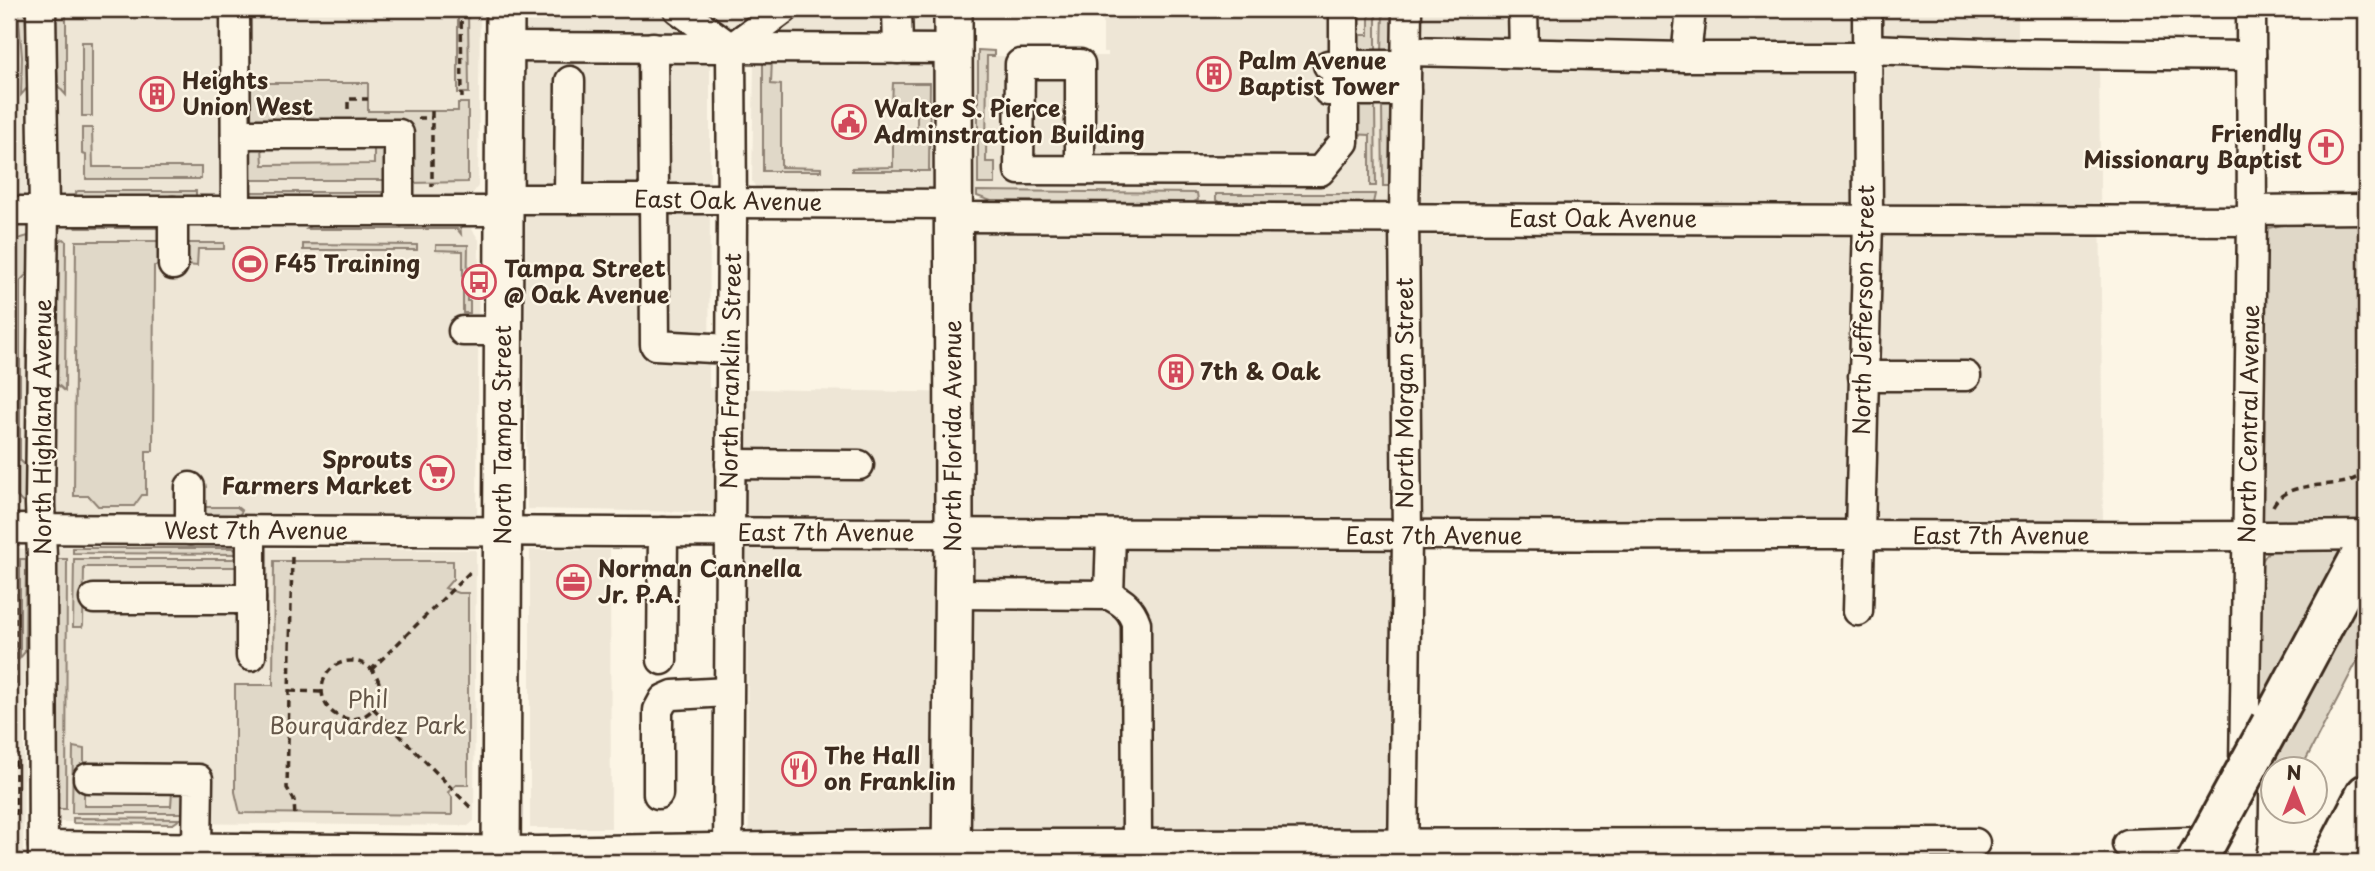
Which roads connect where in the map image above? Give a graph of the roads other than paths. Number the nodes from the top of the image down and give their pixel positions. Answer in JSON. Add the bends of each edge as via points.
{"nodes":[{"id":1,"x":41,"y":9,"type":"edge"},
{"id":2,"x":235,"y":9,"type":"edge"},
{"id":3,"x":505,"y":9,"type":"edge"},
{"id":4,"x":678,"y":9,"type":"edge"},
{"id":5,"x":784,"y":9,"type":"edge"},
{"id":6,"x":897,"y":9,"type":"edge"},
{"id":7,"x":953,"y":9,"type":"edge"},
{"id":8,"x":1328,"y":9,"type":"edge"},
{"id":9,"x":1345,"y":9,"type":"edge"},
{"id":10,"x":1407,"y":9,"type":"edge"},
{"id":11,"x":1523,"y":9,"type":"edge"},
{"id":12,"x":1692,"y":9,"type":"edge"},
{"id":13,"x":1867,"y":9,"type":"edge"},
{"id":14,"x":2251,"y":9,"type":"edge"},
{"id":15,"x":505,"y":47,"type":"junction"},
{"id":16,"x":653,"y":47,"type":"junction"},
{"id":17,"x":731,"y":48,"type":"junction"},
{"id":18,"x":898,"y":48,"type":"junction"},
{"id":19,"x":953,"y":49,"type":"junction"},
{"id":20,"x":1524,"y":53,"type":"junction"},
{"id":21,"x":1867,"y":53,"type":"junction"},
{"id":22,"x":2251,"y":56,"type":"junction"},
{"id":23,"x":1686,"y":57,"type":"junction"},
{"id":24,"x":1406,"y":69,"type":"junction"},
{"id":25,"x":1336,"y":78,"type":"junction"},
{"id":26,"x":570,"y":81,"type":"dead end"},
{"id":27,"x":236,"y":134,"type":"junction"},
{"id":28,"x":1080,"y":170,"type":"dead end"},
{"id":29,"x":1207,"y":171,"type":"junction"},
{"id":30,"x":569,"y":199,"type":"junction"},
{"id":31,"x":654,"y":199,"type":"junction"},
{"id":32,"x":732,"y":199,"type":"junction"},
{"id":33,"x":504,"y":205,"type":"junction"},
{"id":34,"x":2366,"y":209,"type":"edge"},
{"id":35,"x":9,"y":211,"type":"edge"},
{"id":36,"x":44,"y":211,"type":"junction"},
{"id":37,"x":173,"y":211,"type":"junction"},
{"id":38,"x":236,"y":211,"type":"junction"},
{"id":39,"x":399,"y":211,"type":"junction"},
{"id":40,"x":953,"y":211,"type":"junction"},
{"id":41,"x":2252,"y":215,"type":"junction"},
{"id":42,"x":1207,"y":218,"type":"junction"},
{"id":43,"x":1404,"y":218,"type":"junction"},
{"id":44,"x":1868,"y":220,"type":"junction"},
{"id":45,"x":173,"y":265,"type":"dead end"},
{"id":46,"x":463,"y":331,"type":"dead end"},
{"id":47,"x":503,"y":331,"type":"junction"},
{"id":48,"x":731,"y":349,"type":"junction"},
{"id":49,"x":1863,"y":376,"type":"junction"},
{"id":50,"x":1966,"y":376,"type":"dead end"},
{"id":51,"x":730,"y":464,"type":"junction"},
{"id":52,"x":859,"y":465,"type":"dead end"},
{"id":53,"x":190,"y":487,"type":"dead end"},
{"id":54,"x":9,"y":529,"type":"edge"},
{"id":55,"x":41,"y":529,"type":"junction"},
{"id":56,"x":190,"y":530,"type":"junction"},
{"id":57,"x":251,"y":531,"type":"junction"},
{"id":58,"x":503,"y":532,"type":"junction"},
{"id":59,"x":663,"y":532,"type":"junction"},
{"id":60,"x":729,"y":532,"type":"junction"},
{"id":61,"x":954,"y":534,"type":"junction"},
{"id":62,"x":1111,"y":535,"type":"junction"},
{"id":63,"x":2366,"y":535,"type":"edge"},
{"id":64,"x":1858,"y":536,"type":"junction"},
{"id":65,"x":1407,"y":537,"type":"junction"},
{"id":66,"x":2247,"y":538,"type":"junction"},
{"id":67,"x":2366,"y":546,"type":"edge"},
{"id":68,"x":953,"y":594,"type":"junction"},
{"id":69,"x":1109,"y":596,"type":"junction"},
{"id":70,"x":94,"y":599,"type":"dead end"},
{"id":71,"x":251,"y":599,"type":"junction"},
{"id":72,"x":1858,"y":611,"type":"dead end"},
{"id":73,"x":251,"y":656,"type":"dead end"},
{"id":74,"x":662,"y":660,"type":"dead end"},
{"id":75,"x":728,"y":692,"type":"junction"},
{"id":76,"x":88,"y":778,"type":"dead end"},
{"id":77,"x":658,"y":794,"type":"dead end"},
{"id":78,"x":2366,"y":794,"type":"edge"},
{"id":79,"x":1975,"y":843,"type":"dead end"},
{"id":80,"x":1137,"y":844,"type":"junction"},
{"id":81,"x":2127,"y":844,"type":"dead end"},
{"id":82,"x":197,"y":847,"type":"junction"},
{"id":83,"x":1403,"y":852,"type":"edge"},
{"id":84,"x":951,"y":853,"type":"edge"},
{"id":85,"x":1176,"y":853,"type":"edge"},
{"id":86,"x":1632,"y":853,"type":"edge"},
{"id":87,"x":43,"y":854,"type":"edge"},
{"id":88,"x":728,"y":855,"type":"edge"},
{"id":89,"x":2244,"y":855,"type":"edge"},
{"id":90,"x":378,"y":856,"type":"edge"},
{"id":91,"x":501,"y":856,"type":"edge"},
{"id":92,"x":571,"y":856,"type":"edge"},
{"id":93,"x":2196,"y":862,"type":"edge"},
{"id":94,"x":2331,"y":862,"type":"edge"}],
"edges":[{"from":1,"to":36,"type":"street","name":"North Highland Avenue"},
{"from":2,"to":27,"type":"street"},
{"from":3,"to":15,"type":"main road","name":"North Tampa Street"},
{"from":4,"to":17,"type":"street"},
{"from":5,"to":17,"type":"street"},
{"from":6,"to":18,"type":"street"},
{"from":7,"to":19,"type":"main road","name":"North Florida Avenue"},
{"from":8,"to":25,"type":"street"},
{"from":9,"to":25,"type":"street"},
{"from":10,"to":24,"type":"street","name":"North Morgan Street"},
{"from":11,"to":20,"type":"street"},
{"from":12,"to":23,"type":"street"},
{"from":13,"to":21,"type":"street","name":"North Jefferson Street"},
{"from":14,"to":22,"type":"street","name":"North Central Avenue"},
{"from":15,"to":16,"type":"street"},
{"from":15,"to":33,"type":"main road","name":"North Tampa Street"},
{"from":16,"to":17,"type":"street"},
{"from":16,"to":31,"type":"street"},
{"from":17,"to":18,"type":"street"},
{"from":17,"to":32,"type":"street","name":"North Franklin Street"},
{"from":18,"to":19,"type":"street"},
{"from":19,"to":40,"type":"main road","name":"North Florida Avenue"},
{"from":20,"to":23,"type":"street"},
{"from":20,"to":24,"type":"street"},
{"from":21,"to":22,"type":"street"},
{"from":21,"to":23,"type":"street"},
{"from":21,"to":44,"type":"street","name":"North Jefferson Street"},
{"from":22,"to":41,"type":"street","name":"North Central Avenue"},
{"from":24,"to":25,"type":"street"},
{"from":24,"to":43,"type":"street","name":"North Morgan Street"},
{"from":25,"to":29,"type":"street","via":[[1329,161],[1320,171]]},
{"from":26,"to":30,"type":"street"},
{"from":27,"to":38,"type":"street"},
{"from":27,"to":39,"type":"street","via":[[399,134]]},
{"from":28,"to":29,"type":"street"},
{"from":29,"to":42,"type":"street"},
{"from":30,"to":31,"type":"street","name":"East Oak Avenue"},
{"from":30,"to":33,"type":"street","name":"East Oak Avenue"},
{"from":31,"to":32,"type":"street","name":"East Oak Avenue"},
{"from":31,"to":48,"type":"street","via":[[655,345]]},
{"from":32,"to":40,"type":"street","name":"East Oak Avenue","via":[[736,203]]},
{"from":32,"to":48,"type":"street","name":"North Franklin Street"},
{"from":33,"to":39,"type":"street","name":"East Oak Avenue"},
{"from":33,"to":47,"type":"main road","name":"North Tampa Street"},
{"from":34,"to":41,"type":"street","name":"East Oak Avenue"},
{"from":35,"to":36,"type":"street","name":"East Oak Avenue"},
{"from":36,"to":37,"type":"street","name":"East Oak Avenue"},
{"from":36,"to":55,"type":"street","name":"North Highland Avenue"},
{"from":37,"to":38,"type":"street","name":"East Oak Avenue"},
{"from":37,"to":45,"type":"street"},
{"from":38,"to":39,"type":"street","name":"East Oak Avenue"},
{"from":40,"to":42,"type":"street","name":"East Oak Avenue"},
{"from":40,"to":61,"type":"main road","name":"North Florida Avenue"},
{"from":41,"to":44,"type":"street","name":"East Oak Avenue"},
{"from":41,"to":66,"type":"street","name":"North Central Avenue"},
{"from":42,"to":43,"type":"street","name":"East Oak Avenue"},
{"from":43,"to":44,"type":"street","name":"East Oak Avenue"},
{"from":43,"to":65,"type":"street","name":"North Morgan Street"},
{"from":44,"to":49,"type":"street","name":"North Jefferson Street"},
{"from":46,"to":47,"type":"street"},
{"from":47,"to":58,"type":"main road","name":"North Tampa Street"},
{"from":48,"to":51,"type":"street","name":"North Franklin Street"},
{"from":49,"to":50,"type":"street"},
{"from":49,"to":64,"type":"street","name":"North Jefferson Street"},
{"from":51,"to":52,"type":"street"},
{"from":51,"to":60,"type":"street","name":"North Franklin Street"},
{"from":53,"to":56,"type":"street"},
{"from":54,"to":55,"type":"street","name":"West 7th Avenue"},
{"from":55,"to":56,"type":"street","name":"West 7th Avenue"},
{"from":55,"to":87,"type":"street","name":"North Highland Avenue"},
{"from":56,"to":57,"type":"street","name":"West 7th Avenue"},
{"from":57,"to":58,"type":"street","name":"West 7th Avenue"},
{"from":57,"to":71,"type":"street"},
{"from":58,"to":59,"type":"street","name":"East 7th Avenue"},
{"from":58,"to":91,"type":"main road","name":"North Tampa Street"},
{"from":59,"to":60,"type":"street","name":"East 7th Avenue"},
{"from":59,"to":74,"type":"street"},
{"from":60,"to":61,"type":"street","name":"East 7th Avenue"},
{"from":60,"to":75,"type":"street","name":"North Franklin Street"},
{"from":61,"to":62,"type":"street","name":"East 7th Avenue"},
{"from":61,"to":68,"type":"main road","name":"North Florida Avenue"},
{"from":62,"to":65,"type":"street","name":"East 7th Avenue"},
{"from":62,"to":69,"type":"street"},
{"from":63,"to":66,"type":"street","name":"East 7th Avenue"},
{"from":64,"to":65,"type":"street","name":"East 7th Avenue"},
{"from":64,"to":66,"type":"street","name":"East 7th Avenue"},
{"from":64,"to":72,"type":"street","name":"North Jefferson Street"},
{"from":65,"to":83,"type":"street","name":"North Morgan Street"},
{"from":66,"to":89,"type":"street","name":"North Central Avenue"},
{"from":67,"to":93,"type":"highway","bridge":true},
{"from":68,"to":69,"type":"street"},
{"from":68,"to":84,"type":"main road","name":"North Florida Avenue"},
{"from":69,"to":80,"type":"street","via":[[1127,606],[1136,623]]},
{"from":70,"to":71,"type":"street"},
{"from":71,"to":73,"type":"street"},
{"from":75,"to":77,"type":"street","via":[[664,699],[658,710]]},
{"from":75,"to":88,"type":"street","name":"North Franklin Street"},
{"from":76,"to":82,"type":"street","via":[[198,779]]},
{"from":78,"to":94,"type":"highway"},
{"from":79,"to":86,"type":"street","via":[[1708,844]]},
{"from":80,"to":84,"type":"street"},
{"from":80,"to":85,"type":"street"},
{"from":81,"to":89,"type":"street"},
{"from":82,"to":87,"type":"street"},
{"from":82,"to":90,"type":"street"},
{"from":83,"to":85,"type":"street"},
{"from":83,"to":86,"type":"street"},
{"from":84,"to":88,"type":"street"},
{"from":88,"to":92,"type":"street"},
{"from":90,"to":91,"type":"street"},
{"from":91,"to":92,"type":"street"}]}
